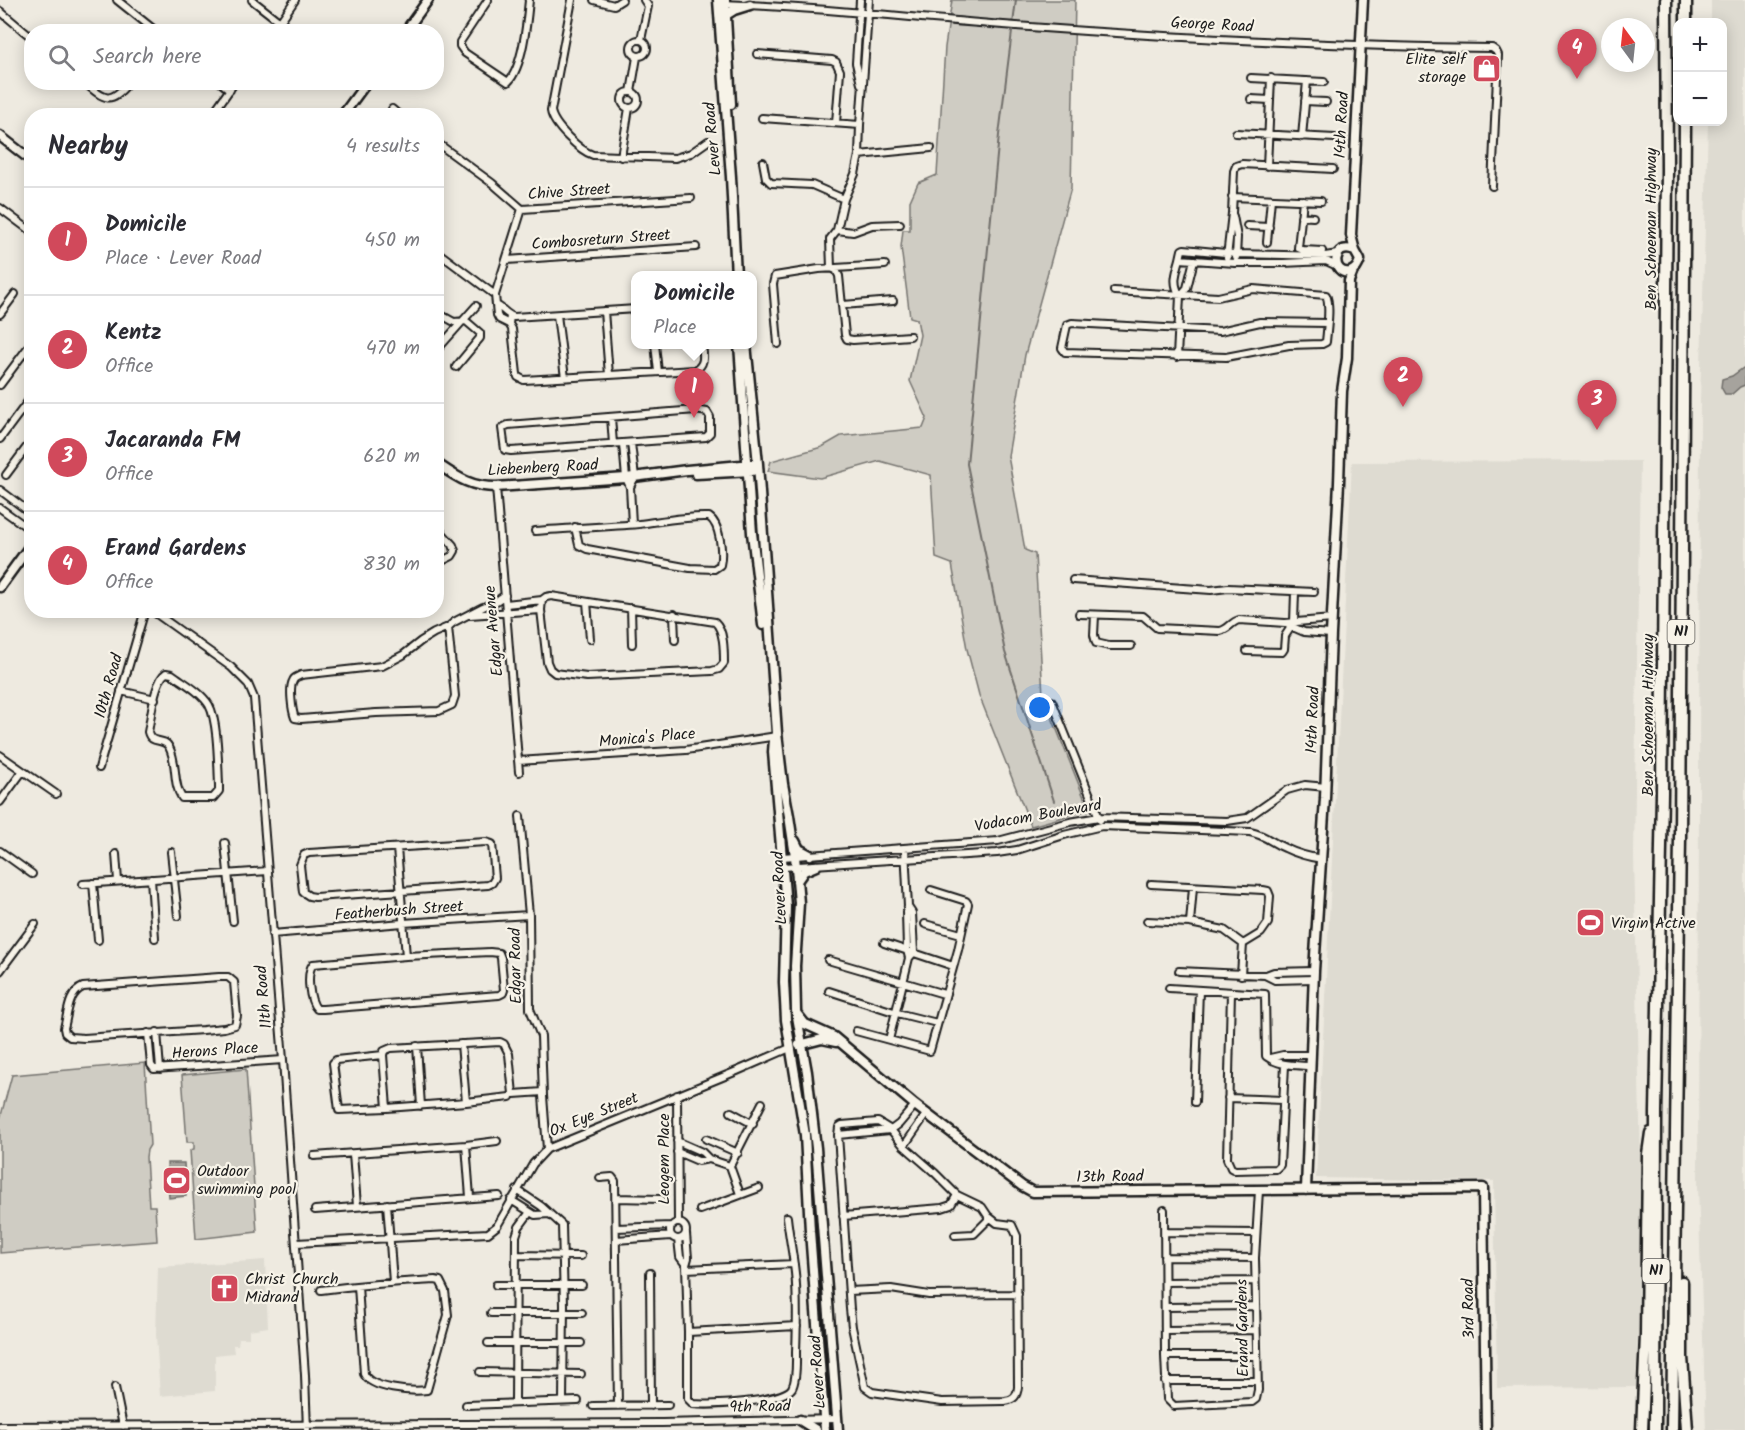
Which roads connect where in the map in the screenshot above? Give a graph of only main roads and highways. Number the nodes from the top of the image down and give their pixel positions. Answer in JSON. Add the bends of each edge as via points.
{"nodes":[{"id":1,"x":1666,"y":0,"type":"edge"},
{"id":2,"x":1686,"y":0,"type":"edge"},
{"id":3,"x":1686,"y":18,"type":"edge"},
{"id":4,"x":1685,"y":126,"type":"edge"},
{"id":5,"x":1656,"y":1113,"type":"junction"},
{"id":6,"x":1676,"y":1204,"type":"junction"},
{"id":7,"x":1642,"y":1430,"type":"edge"},
{"id":8,"x":1655,"y":1430,"type":"edge"},
{"id":9,"x":1672,"y":1430,"type":"edge"},
{"id":10,"x":1687,"y":1430,"type":"edge"}],
"edges":[{"from":1,"to":5,"type":"highway","name":"Ben Schoeman Highway","number":"N1","via":[[1663,769]]},
{"from":2,"to":3,"type":"highway"},
{"from":4,"to":6,"type":"highway","name":"Ben Schoeman Highway","number":"N1"},
{"from":5,"to":7,"type":"highway","via":[[1648,1154]]},
{"from":5,"to":8,"type":"highway","name":"Ben Schoeman Highway","number":"N1"},
{"from":6,"to":9,"type":"highway","name":"Ben Schoeman Highway","number":"N1"},
{"from":6,"to":10,"type":"highway","via":[[1682,1242],[1682,1357]]}]}
